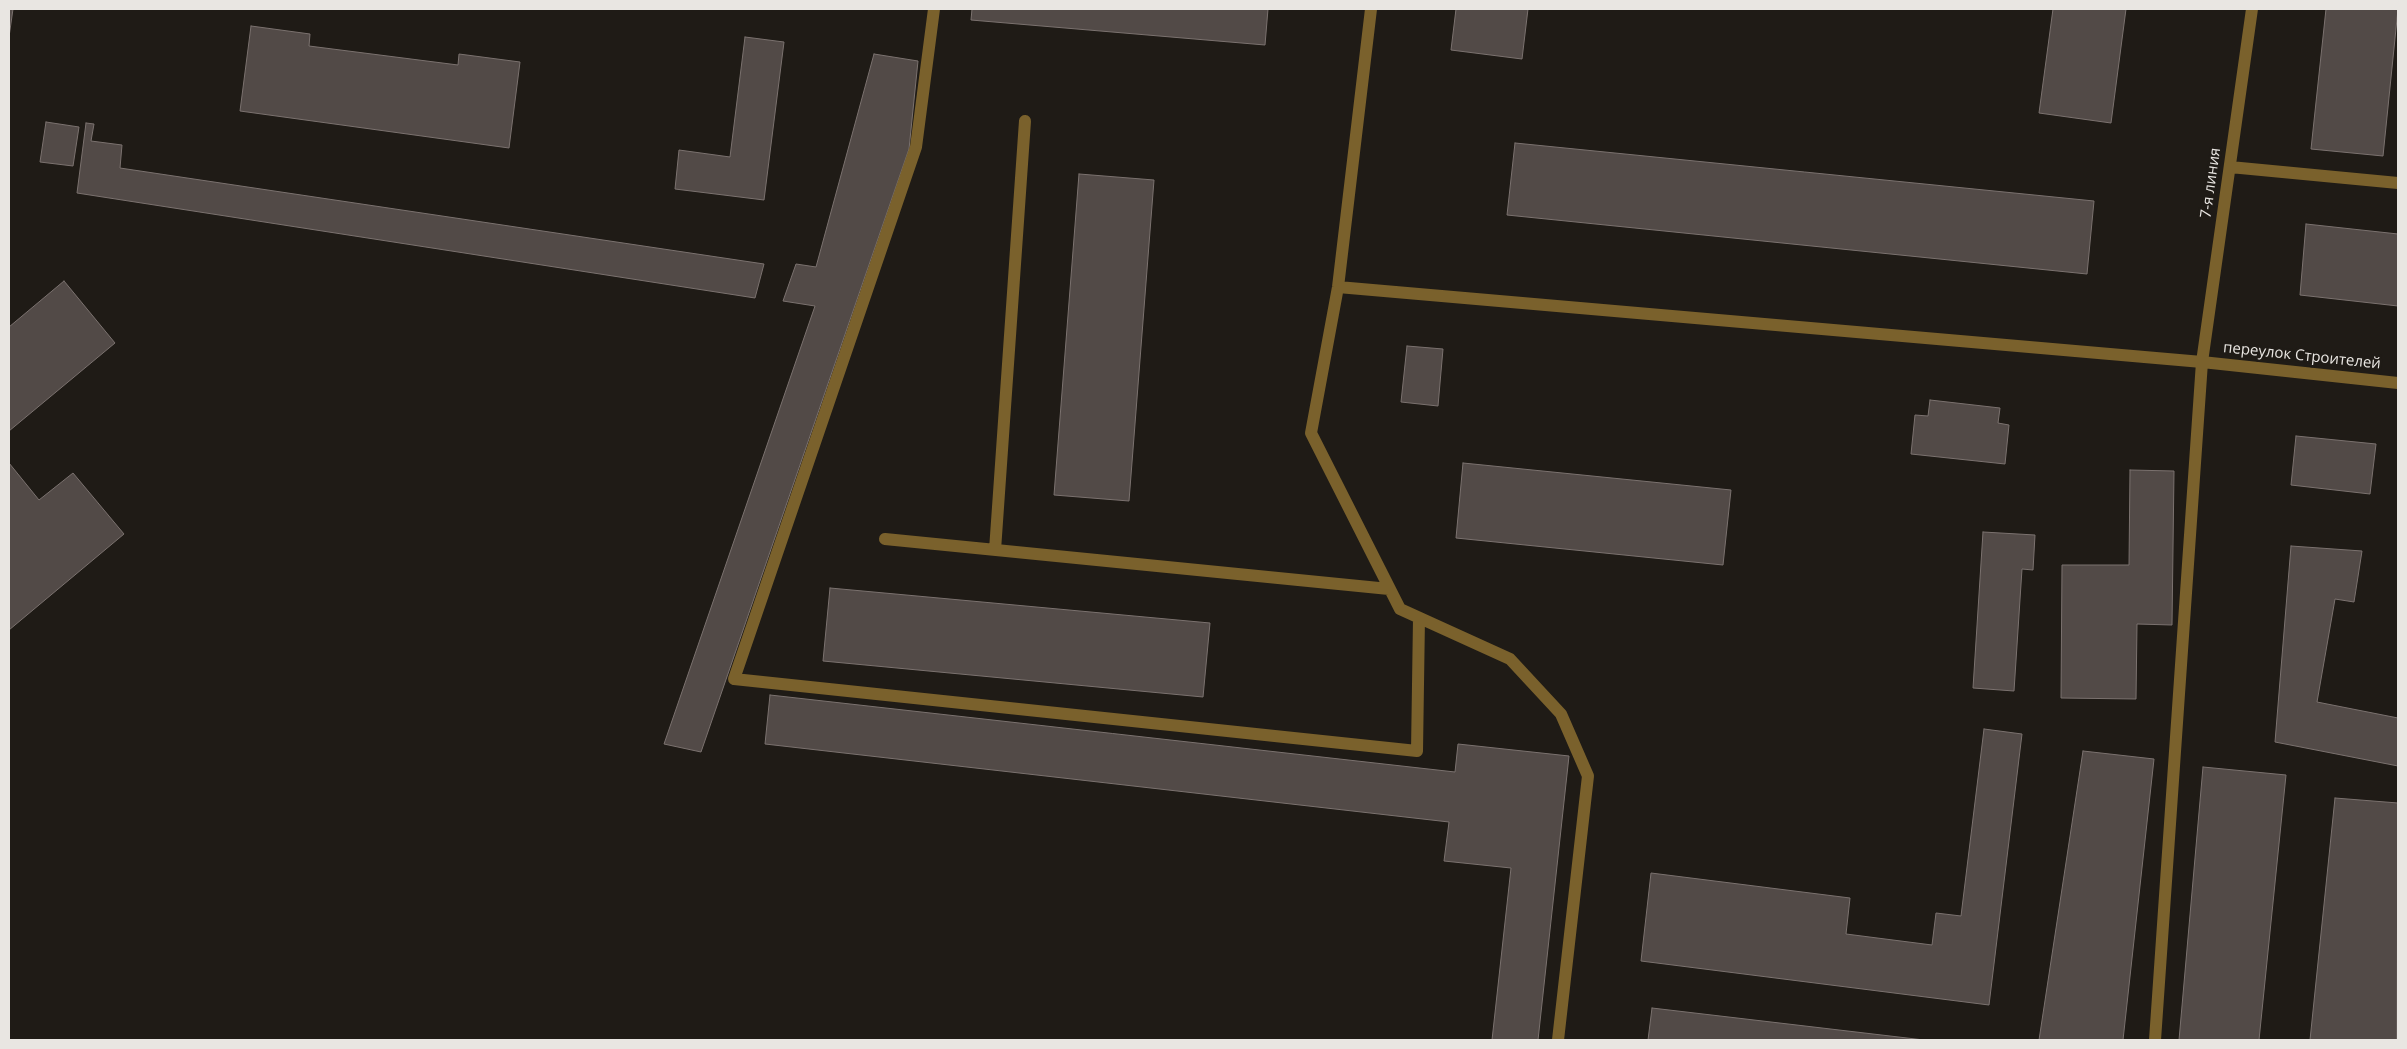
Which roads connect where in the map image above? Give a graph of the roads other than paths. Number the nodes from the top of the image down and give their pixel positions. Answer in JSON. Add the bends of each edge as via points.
{"nodes":[{"id":1,"x":934,"y":9,"type":"edge"},
{"id":2,"x":1371,"y":9,"type":"edge"},
{"id":3,"x":2252,"y":9,"type":"edge"},
{"id":4,"x":1025,"y":121,"type":"dead end"},
{"id":5,"x":2230,"y":167,"type":"junction"},
{"id":6,"x":2398,"y":183,"type":"edge"},
{"id":7,"x":1338,"y":287,"type":"junction"},
{"id":8,"x":2202,"y":362,"type":"junction"},
{"id":9,"x":2398,"y":383,"type":"edge"},
{"id":10,"x":885,"y":539,"type":"dead end"},
{"id":11,"x":995,"y":550,"type":"junction"},
{"id":12,"x":1389,"y":589,"type":"junction"},
{"id":13,"x":1420,"y":618,"type":"junction"},
{"id":14,"x":1558,"y":1040,"type":"edge"},
{"id":15,"x":2155,"y":1040,"type":"edge"}],
"edges":[{"from":1,"to":13,"type":"street","via":[[916,147],[734,679],[1417,751]]},
{"from":2,"to":7,"type":"street"},
{"from":3,"to":5,"type":"street","name":"7-я линия"},
{"from":4,"to":11,"type":"street"},
{"from":5,"to":6,"type":"street"},
{"from":5,"to":8,"type":"street","name":"7-я линия"},
{"from":7,"to":8,"type":"street","name":"переулок Строителей"},
{"from":7,"to":12,"type":"street","via":[[1312,433]]},
{"from":8,"to":9,"type":"street","name":"переулок Строителей"},
{"from":8,"to":15,"type":"street","name":"7-я линия"},
{"from":10,"to":11,"type":"street"},
{"from":11,"to":12,"type":"street"},
{"from":12,"to":13,"type":"street","via":[[1400,609]]},
{"from":13,"to":14,"type":"street","via":[[1510,659],[1561,714],[1588,776]]}]}
